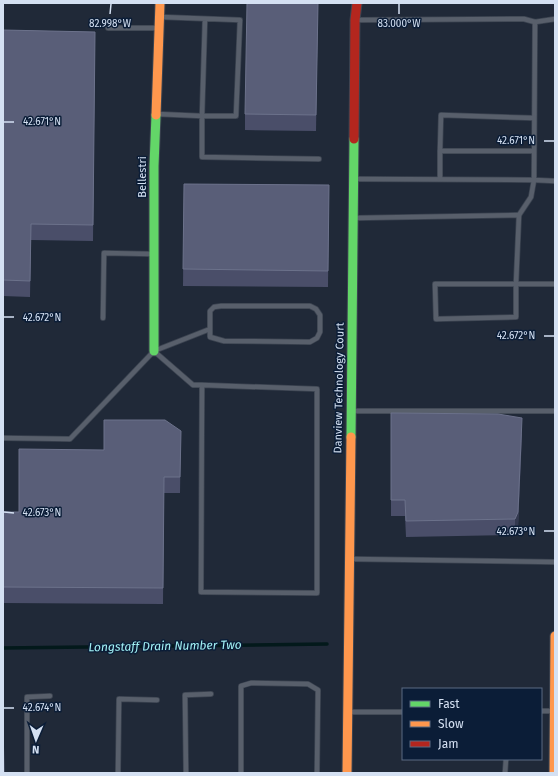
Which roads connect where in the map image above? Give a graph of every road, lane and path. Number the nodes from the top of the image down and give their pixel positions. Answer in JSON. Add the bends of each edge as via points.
{"nodes":[{"id":1,"x":160,"y":3,"type":"edge"},
{"id":2,"x":357,"y":3,"type":"edge"},
{"id":3,"x":160,"y":17,"type":"junction"},
{"id":4,"x":205,"y":19,"type":"junction"},
{"id":5,"x":555,"y":19,"type":"edge"},
{"id":6,"x":355,"y":20,"type":"junction"},
{"id":7,"x":535,"y":22,"type":"junction"},
{"id":8,"x":108,"y":28,"type":"dead end"},
{"id":9,"x":159,"y":28,"type":"junction"},
{"id":10,"x":155,"y":114,"type":"junction"},
{"id":11,"x":202,"y":116,"type":"junction"},
{"id":12,"x":534,"y":118,"type":"junction"},
{"id":13,"x":440,"y":151,"type":"junction"},
{"id":14,"x":534,"y":152,"type":"junction"},
{"id":15,"x":319,"y":159,"type":"dead end"},
{"id":16,"x":353,"y":179,"type":"junction"},
{"id":17,"x":440,"y":180,"type":"junction"},
{"id":18,"x":534,"y":180,"type":"junction"},
{"id":19,"x":555,"y":181,"type":"edge"},
{"id":20,"x":519,"y":215,"type":"junction"},
{"id":21,"x":353,"y":218,"type":"junction"},
{"id":22,"x":154,"y":254,"type":"junction"},
{"id":23,"x":516,"y":284,"type":"junction"},
{"id":24,"x":555,"y":284,"type":"edge"},
{"id":25,"x":103,"y":318,"type":"dead end"},
{"id":26,"x":210,"y":329,"type":"junction"},
{"id":27,"x":154,"y":350,"type":"junction"},
{"id":28,"x":202,"y":385,"type":"junction"},
{"id":29,"x":351,"y":411,"type":"junction"},
{"id":30,"x":555,"y":411,"type":"edge"},
{"id":31,"x":3,"y":438,"type":"edge"},
{"id":32,"x":349,"y":560,"type":"junction"},
{"id":33,"x":555,"y":562,"type":"edge"},
{"id":34,"x":555,"y":636,"type":"edge"},
{"id":35,"x":211,"y":694,"type":"dead end"},
{"id":36,"x":50,"y":696,"type":"dead end"},
{"id":37,"x":157,"y":700,"type":"dead end"},
{"id":38,"x":542,"y":711,"type":"edge"},
{"id":39,"x":554,"y":711,"type":"edge"},
{"id":40,"x":348,"y":712,"type":"junction"},
{"id":41,"x":402,"y":712,"type":"edge"},
{"id":42,"x":506,"y":760,"type":"edge"},
{"id":43,"x":27,"y":773,"type":"edge"},
{"id":44,"x":118,"y":773,"type":"edge"},
{"id":45,"x":186,"y":773,"type":"edge"},
{"id":46,"x":241,"y":773,"type":"edge"},
{"id":47,"x":317,"y":773,"type":"edge"},
{"id":48,"x":347,"y":773,"type":"edge"},
{"id":49,"x":505,"y":773,"type":"edge"},
{"id":50,"x":554,"y":773,"type":"edge"}],
"edges":[{"from":1,"to":3,"type":"street","name":"Bellestri"},
{"from":2,"to":6,"type":"street","name":"Danview Technology Court"},
{"from":3,"to":4,"type":"lane"},
{"from":3,"to":9,"type":"street","name":"Bellestri"},
{"from":4,"to":11,"type":"lane"},
{"from":4,"to":11,"type":"lane","via":[[240,20],[236,116]]},
{"from":5,"to":7,"type":"lane"},
{"from":6,"to":7,"type":"lane","via":[[524,19]]},
{"from":6,"to":16,"type":"street","name":"Danview Technology Court"},
{"from":7,"to":12,"type":"lane"},
{"from":8,"to":9,"type":"lane"},
{"from":9,"to":10,"type":"street","name":"Bellestri"},
{"from":10,"to":11,"type":"lane"},
{"from":10,"to":22,"type":"street","name":"Bellestri"},
{"from":11,"to":15,"type":"lane","via":[[202,157]]},
{"from":12,"to":13,"type":"lane","via":[[441,115]]},
{"from":12,"to":14,"type":"lane"},
{"from":13,"to":14,"type":"lane"},
{"from":13,"to":17,"type":"lane"},
{"from":14,"to":18,"type":"lane"},
{"from":16,"to":17,"type":"lane"},
{"from":16,"to":21,"type":"street","name":"Danview Technology Court"},
{"from":17,"to":18,"type":"lane"},
{"from":18,"to":19,"type":"lane"},
{"from":18,"to":20,"type":"lane","via":[[530,198]]},
{"from":20,"to":21,"type":"lane"},
{"from":20,"to":23,"type":"lane"},
{"from":21,"to":29,"type":"street","name":"Danview Technology Court"},
{"from":22,"to":25,"type":"lane","via":[[104,253]]},
{"from":22,"to":27,"type":"street","name":"Bellestri"},
{"from":23,"to":23,"type":"lane","via":[[435,284],[436,319],[516,317]]},
{"from":23,"to":24,"type":"lane"},
{"from":26,"to":26,"type":"lane","via":[[210,337],[224,341],[310,342],[317,338],[320,332],[320,315],[310,306],[221,306],[214,307],[210,312]]},
{"from":26,"to":27,"type":"lane"},
{"from":27,"to":28,"type":"lane","via":[[193,385]]},
{"from":27,"to":31,"type":"lane","via":[[70,439]]},
{"from":28,"to":28,"type":"lane","via":[[317,389],[317,593],[201,592]]},
{"from":29,"to":30,"type":"lane"},
{"from":29,"to":32,"type":"street","name":"Danview Technology Court"},
{"from":32,"to":33,"type":"lane"},
{"from":32,"to":40,"type":"street","name":"Danview Technology Court"},
{"from":34,"to":39,"type":"street"},
{"from":35,"to":45,"type":"lane","via":[[185,695]]},
{"from":36,"to":43,"type":"lane","via":[[27,697]]},
{"from":37,"to":44,"type":"lane","via":[[119,700]]},
{"from":38,"to":39,"type":"lane"},
{"from":39,"to":50,"type":"street"},
{"from":40,"to":41,"type":"lane"},
{"from":40,"to":48,"type":"street","name":"Danview Technology Court"},
{"from":42,"to":49,"type":"lane"},
{"from":46,"to":47,"type":"lane","via":[[241,686],[258,683],[308,684],[318,690]]}]}
